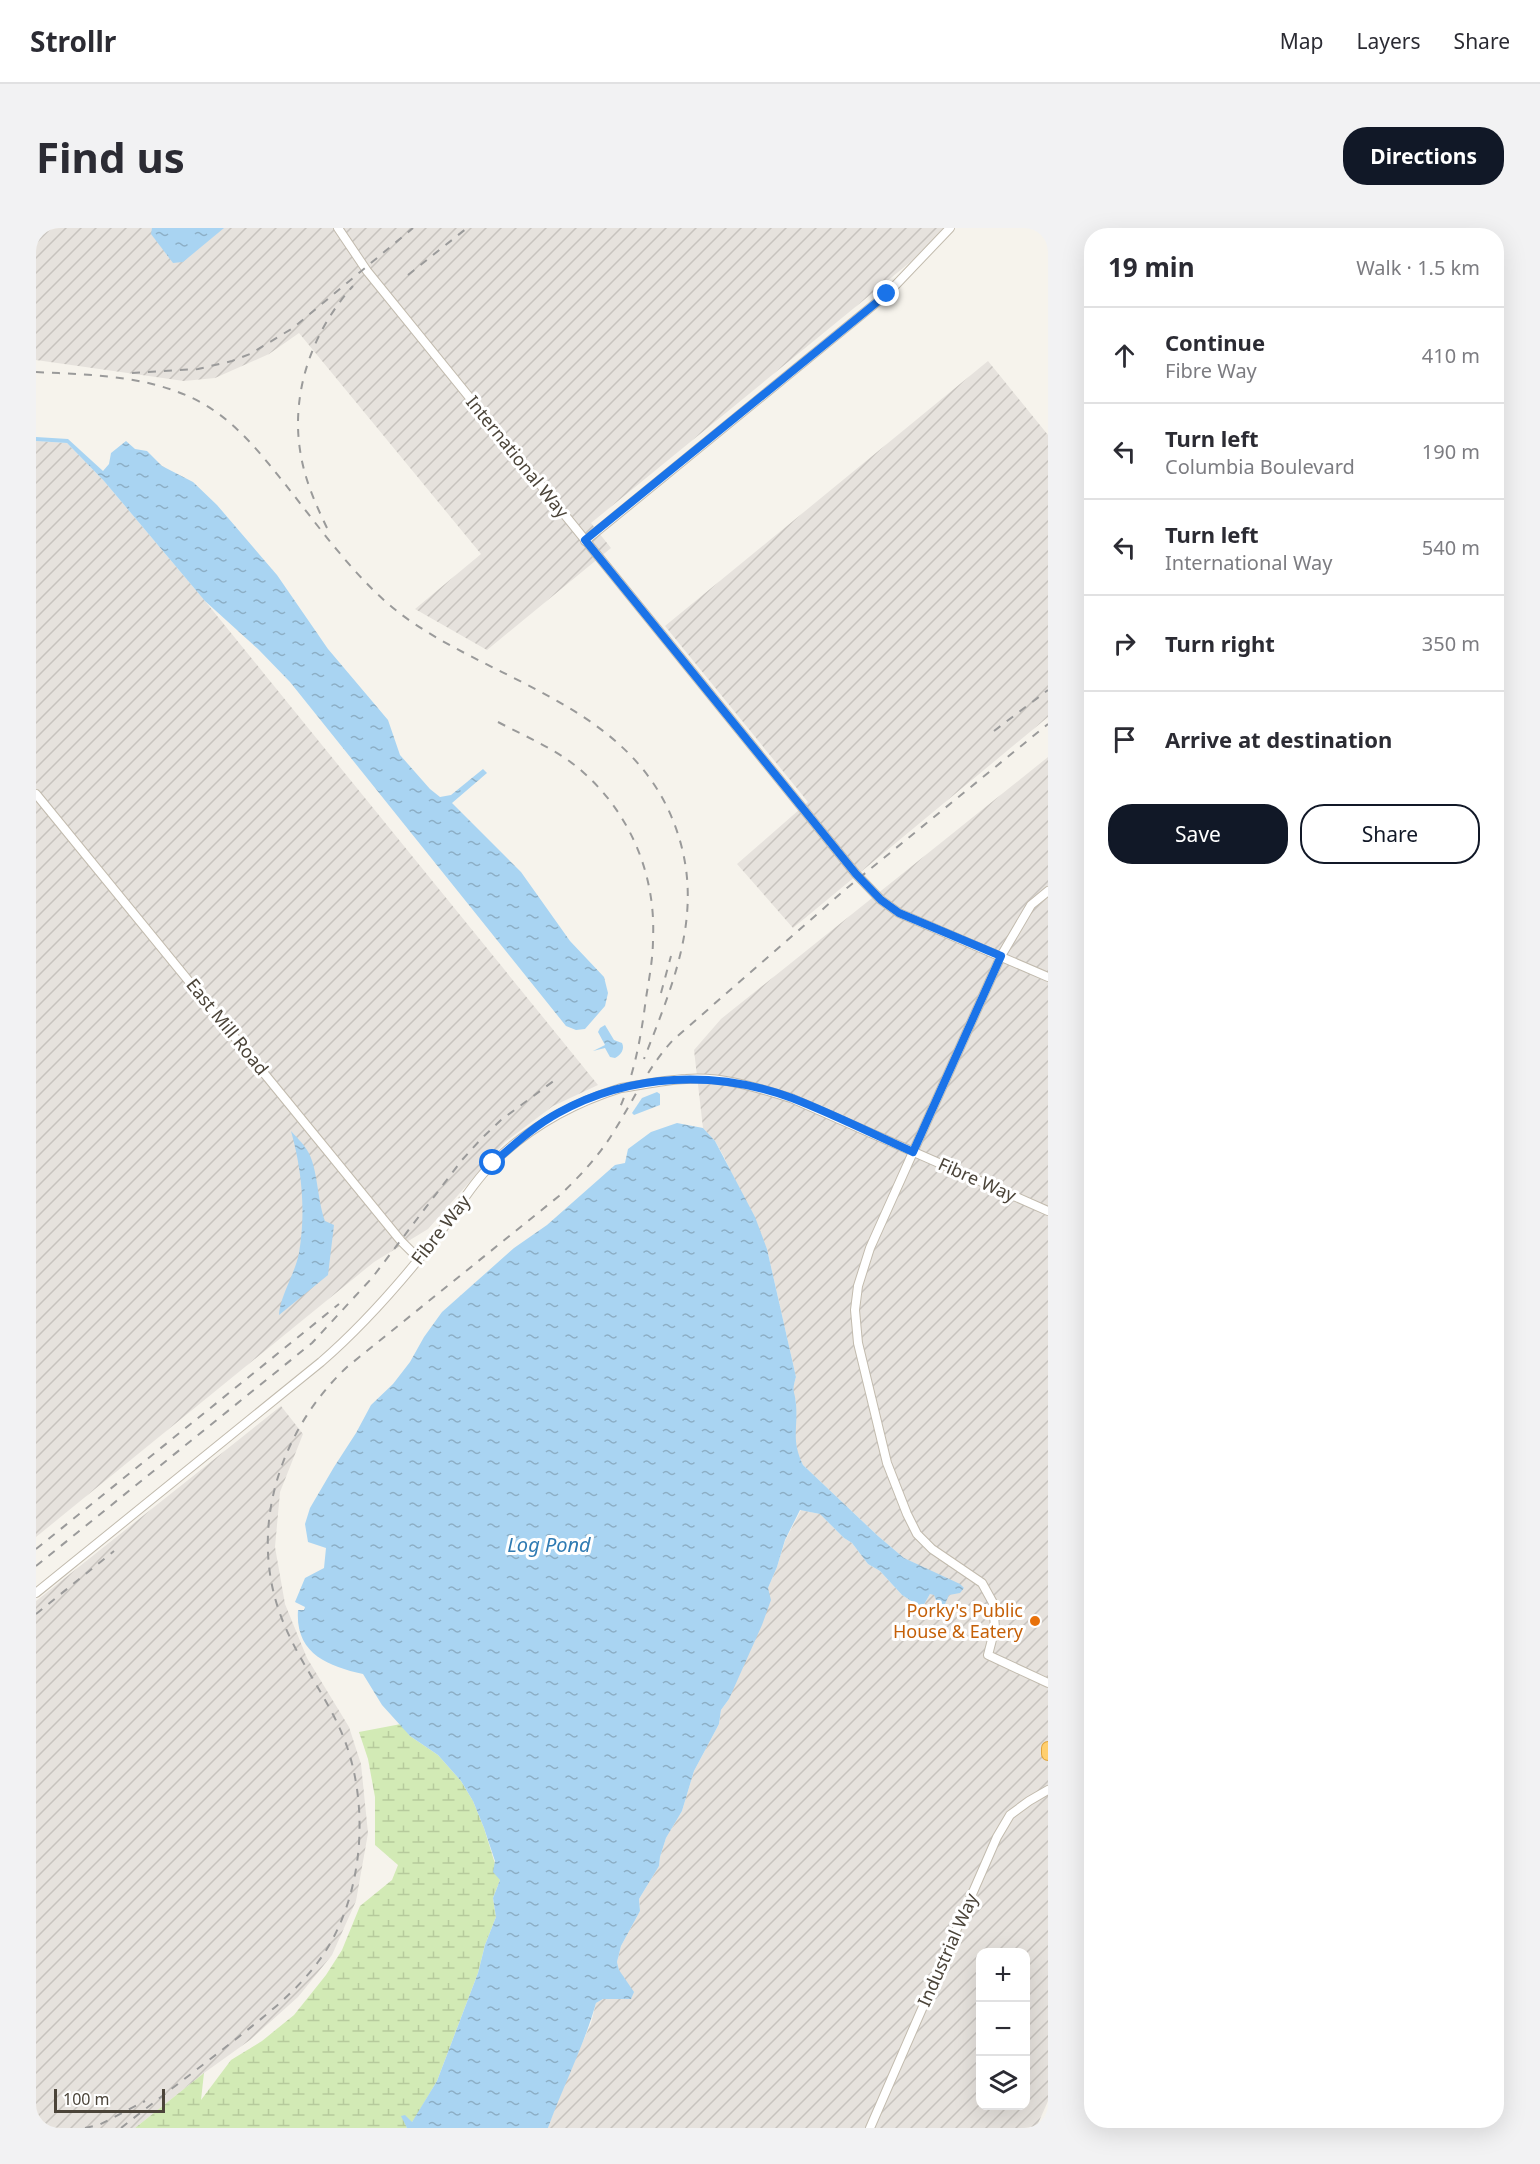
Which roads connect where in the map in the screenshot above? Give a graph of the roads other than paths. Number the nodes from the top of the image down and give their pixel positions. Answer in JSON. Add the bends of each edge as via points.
{"nodes":[{"id":1,"x":338,"y":228,"type":"edge"},
{"id":2,"x":950,"y":228,"type":"edge"},
{"id":3,"x":585,"y":540,"type":"junction"},
{"id":4,"x":36,"y":794,"type":"edge"},
{"id":5,"x":1048,"y":891,"type":"edge"},
{"id":6,"x":1001,"y":956,"type":"junction"},
{"id":7,"x":1048,"y":977,"type":"edge"},
{"id":8,"x":913,"y":1152,"type":"junction"},
{"id":9,"x":1048,"y":1210,"type":"edge"},
{"id":10,"x":419,"y":1259,"type":"junction"},
{"id":11,"x":36,"y":1593,"type":"edge"},
{"id":12,"x":1048,"y":1683,"type":"edge"},
{"id":13,"x":1048,"y":1748,"type":"edge"},
{"id":14,"x":1048,"y":1754,"type":"edge"},
{"id":15,"x":1048,"y":1791,"type":"edge"},
{"id":16,"x":870,"y":2128,"type":"edge"}],
"edges":[{"from":1,"to":3,"type":"street","name":"International Way","via":[[367,271]]},
{"from":2,"to":3,"type":"street","via":[[887,294]]},
{"from":3,"to":6,"type":"street","name":"International Way","via":[[881,900],[899,913]]},
{"from":4,"to":10,"type":"street","name":"East Mill Road"},
{"from":5,"to":6,"type":"street","via":[[1030,905]]},
{"from":6,"to":7,"type":"street","name":"International Way"},
{"from":6,"to":8,"type":"street"},
{"from":8,"to":9,"type":"street","name":"Fibre Way"},
{"from":8,"to":10,"type":"street","name":"Fibre Way","bridge":true,"via":[[792,1098],[750,1086],[687,1078],[621,1088],[558,1113],[525,1135],[493,1163]]},
{"from":8,"to":12,"type":"street","via":[[870,1248],[855,1310],[858,1343],[887,1463],[917,1534],[982,1583],[993,1603],[994,1629],[988,1655]]},
{"from":10,"to":11,"type":"street","name":"Fibre Way","via":[[353,1334],[321,1362]]},
{"from":13,"to":14,"type":"highway"},
{"from":15,"to":16,"type":"street","name":"Industrial Way","via":[[1010,1815],[997,1837]]}]}
